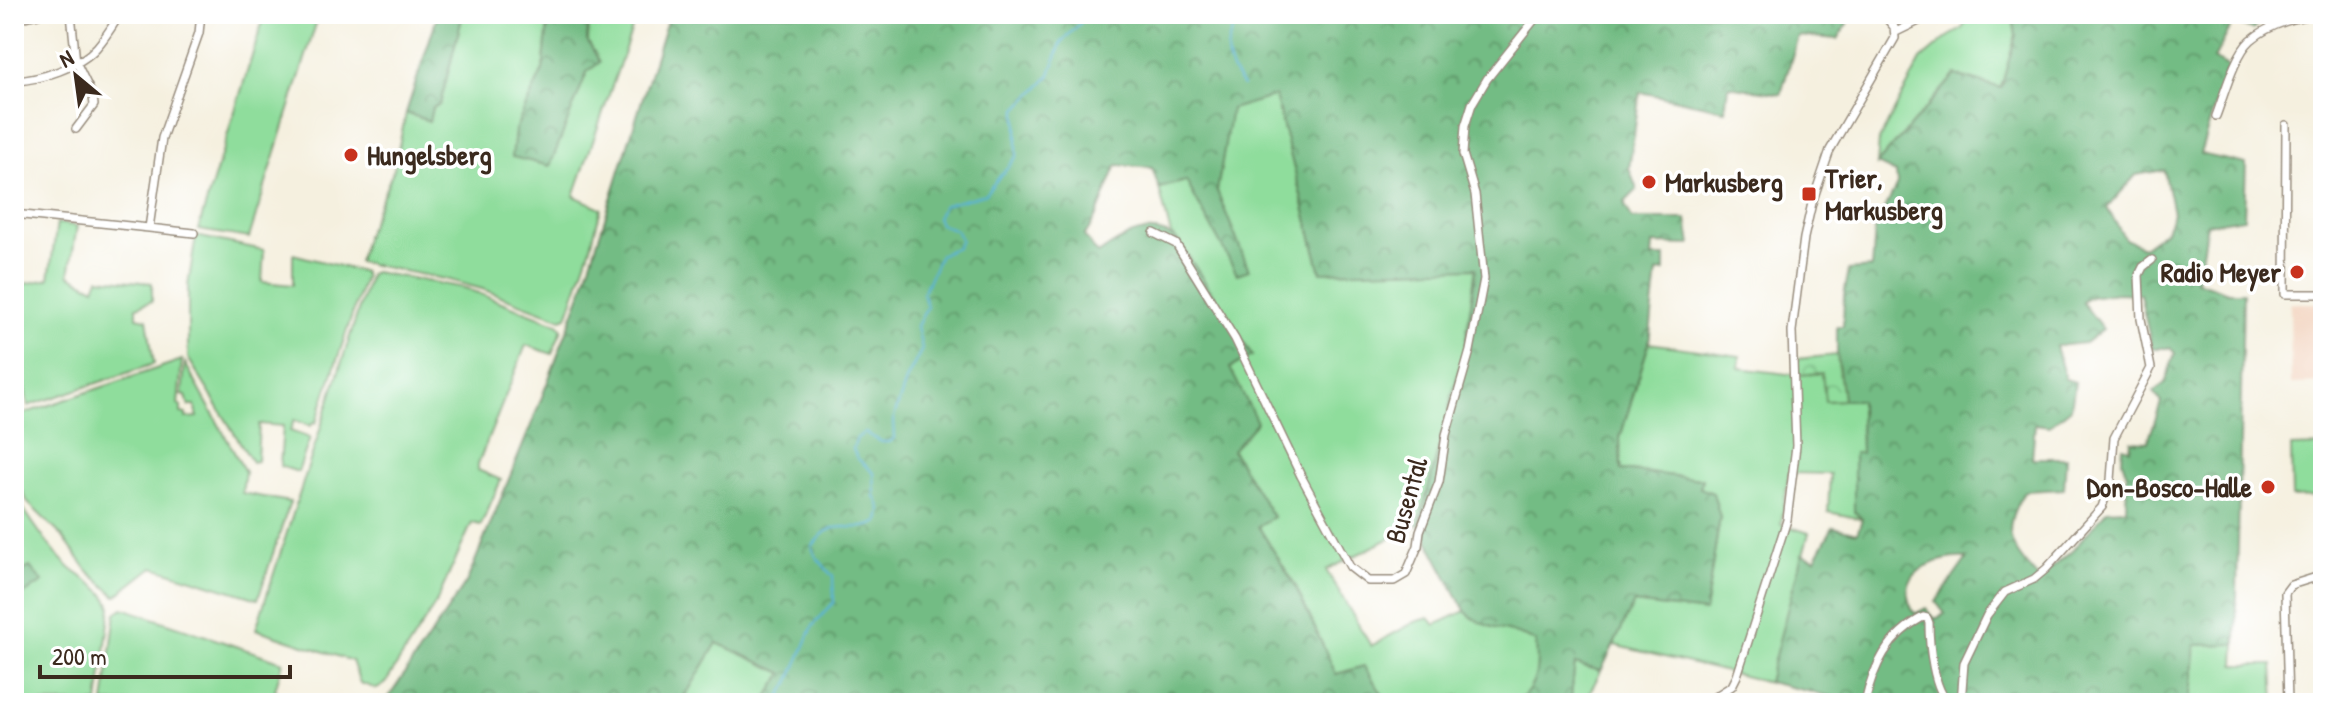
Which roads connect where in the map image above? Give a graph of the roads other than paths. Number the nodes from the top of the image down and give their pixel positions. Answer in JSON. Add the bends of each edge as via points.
{"nodes":[{"id":1,"x":38,"y":14,"type":"edge"},
{"id":2,"x":71,"y":14,"type":"edge"},
{"id":3,"x":120,"y":14,"type":"edge"},
{"id":4,"x":201,"y":14,"type":"edge"},
{"id":5,"x":1539,"y":14,"type":"edge"},
{"id":6,"x":1883,"y":14,"type":"edge"},
{"id":7,"x":1933,"y":14,"type":"edge"},
{"id":8,"x":2323,"y":14,"type":"edge"},
{"id":9,"x":14,"y":19,"type":"edge"},
{"id":10,"x":1896,"y":32,"type":"junction"},
{"id":11,"x":76,"y":62,"type":"junction"},
{"id":12,"x":14,"y":81,"type":"edge"},
{"id":13,"x":2216,"y":116,"type":"dead end"},
{"id":14,"x":2286,"y":125,"type":"dead end"},
{"id":15,"x":76,"y":129,"type":"dead end"},
{"id":16,"x":14,"y":214,"type":"edge"},
{"id":17,"x":149,"y":228,"type":"junction"},
{"id":18,"x":194,"y":233,"type":"dead end"},
{"id":19,"x":1154,"y":233,"type":"dead end"},
{"id":20,"x":2152,"y":260,"type":"dead end"},
{"id":21,"x":2323,"y":294,"type":"edge"},
{"id":22,"x":2323,"y":575,"type":"edge"},
{"id":23,"x":1640,"y":703,"type":"edge"},
{"id":24,"x":1669,"y":703,"type":"edge"},
{"id":25,"x":1705,"y":703,"type":"edge"},
{"id":26,"x":1865,"y":703,"type":"edge"},
{"id":27,"x":1950,"y":703,"type":"edge"},
{"id":28,"x":1961,"y":703,"type":"edge"},
{"id":29,"x":2288,"y":703,"type":"edge"}],
"edges":[{"from":1,"to":9,"type":"street"},
{"from":2,"to":11,"type":"street"},
{"from":3,"to":11,"type":"street","via":[[96,49]]},
{"from":4,"to":17,"type":"street","via":[[162,138]]},
{"from":5,"to":19,"type":"street","name":"Busental","via":[[1487,79],[1465,126],[1463,154],[1475,194],[1484,279],[1439,482],[1406,574],[1394,581],[1368,581],[1350,567],[1235,339],[1176,244]]},
{"from":6,"to":10,"type":"street"},
{"from":7,"to":10,"type":"street"},
{"from":8,"to":13,"type":"street","via":[[2303,15],[2249,41]]},
{"from":10,"to":25,"type":"street","via":[[1830,150],[1815,192],[1792,331],[1796,446],[1787,520],[1737,676],[1732,686]]},
{"from":11,"to":12,"type":"street"},
{"from":11,"to":15,"type":"street","via":[[94,105]]},
{"from":14,"to":21,"type":"street","via":[[2285,294]]},
{"from":16,"to":17,"type":"street"},
{"from":17,"to":18,"type":"street"},
{"from":20,"to":28,"type":"street","via":[[2139,275],[2151,368],[2114,438],[2107,496],[2046,569],[2005,592],[1987,615],[1964,663]]},
{"from":22,"to":29,"type":"street","via":[[2287,588]]},
{"from":23,"to":24,"type":"street"},
{"from":26,"to":27,"type":"street","via":[[1882,653],[1923,617],[1929,623],[1937,683]]}]}
